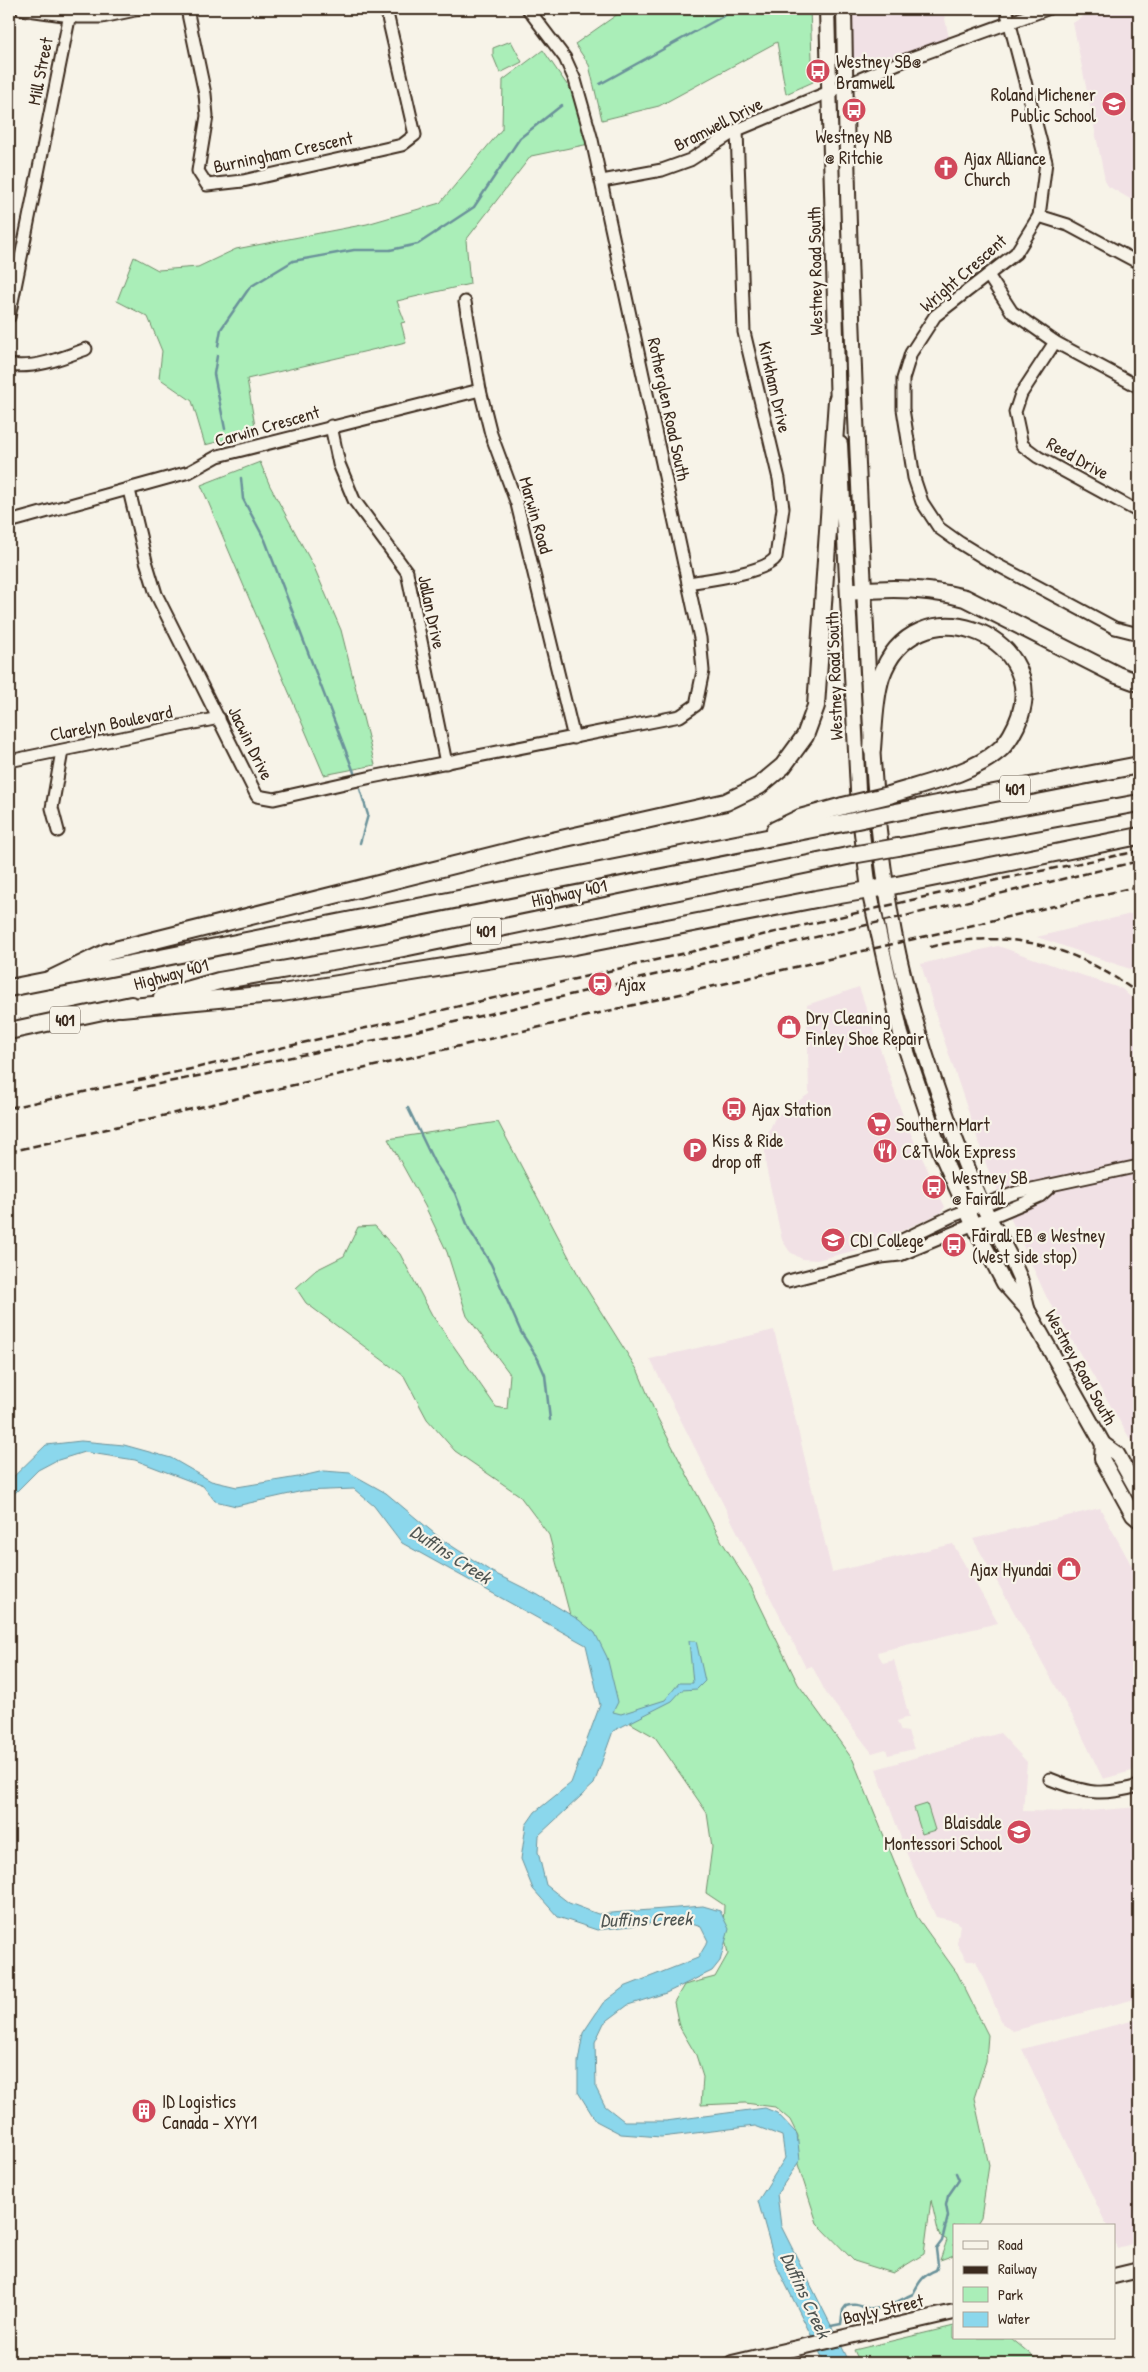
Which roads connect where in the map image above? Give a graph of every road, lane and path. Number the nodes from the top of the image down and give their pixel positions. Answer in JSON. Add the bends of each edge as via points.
{"nodes":[{"id":1,"x":21,"y":9,"type":"edge"},
{"id":2,"x":140,"y":9,"type":"edge"},
{"id":3,"x":187,"y":9,"type":"edge"},
{"id":4,"x":386,"y":9,"type":"edge"},
{"id":5,"x":528,"y":9,"type":"edge"},
{"id":6,"x":827,"y":9,"type":"edge"},
{"id":7,"x":844,"y":9,"type":"edge"},
{"id":8,"x":1006,"y":9,"type":"edge"},
{"id":9,"x":1047,"y":9,"type":"edge"},
{"id":10,"x":70,"y":12,"type":"edge"},
{"id":11,"x":1009,"y":24,"type":"junction"},
{"id":12,"x":845,"y":85,"type":"junction"},
{"id":13,"x":829,"y":94,"type":"junction"},
{"id":14,"x":737,"y":130,"type":"junction"},
{"id":15,"x":602,"y":181,"type":"junction"},
{"id":16,"x":1039,"y":216,"type":"junction"},
{"id":17,"x":1139,"y":263,"type":"edge"},
{"id":18,"x":988,"y":275,"type":"junction"},
{"id":19,"x":465,"y":302,"type":"dead end"},
{"id":20,"x":9,"y":316,"type":"edge"},
{"id":21,"x":1055,"y":342,"type":"junction"},
{"id":22,"x":86,"y":349,"type":"dead end"},
{"id":23,"x":9,"y":365,"type":"edge"},
{"id":24,"x":1139,"y":387,"type":"edge"},
{"id":25,"x":480,"y":390,"type":"junction"},
{"id":26,"x":837,"y":400,"type":"junction"},
{"id":27,"x":331,"y":426,"type":"junction"},
{"id":28,"x":129,"y":490,"type":"junction"},
{"id":29,"x":1139,"y":512,"type":"edge"},
{"id":30,"x":9,"y":522,"type":"edge"},
{"id":31,"x":688,"y":583,"type":"junction"},
{"id":32,"x":856,"y":591,"type":"junction"},
{"id":33,"x":1139,"y":634,"type":"edge"},
{"id":34,"x":1139,"y":683,"type":"edge"},
{"id":35,"x":219,"y":718,"type":"junction"},
{"id":36,"x":574,"y":738,"type":"junction"},
{"id":37,"x":872,"y":749,"type":"junction"},
{"id":38,"x":62,"y":751,"type":"junction"},
{"id":39,"x":9,"y":761,"type":"edge"},
{"id":40,"x":446,"y":763,"type":"junction"},
{"id":41,"x":1139,"y":765,"type":"edge"},
{"id":42,"x":1139,"y":803,"type":"edge"},
{"id":43,"x":58,"y":831,"type":"dead end"},
{"id":44,"x":1139,"y":836,"type":"edge"},
{"id":45,"x":758,"y":838,"type":"junction"},
{"id":46,"x":886,"y":888,"type":"junction"},
{"id":47,"x":869,"y":890,"type":"junction"},
{"id":48,"x":49,"y":980,"type":"junction"},
{"id":49,"x":9,"y":988,"type":"edge"},
{"id":50,"x":121,"y":1008,"type":"junction"},
{"id":51,"x":9,"y":1032,"type":"edge"},
{"id":52,"x":1139,"y":1166,"type":"edge"},
{"id":53,"x":1052,"y":1185,"type":"junction"},
{"id":54,"x":982,"y":1205,"type":"junction"},
{"id":55,"x":966,"y":1210,"type":"junction"},
{"id":56,"x":989,"y":1218,"type":"junction"},
{"id":57,"x":973,"y":1224,"type":"junction"},
{"id":58,"x":881,"y":1257,"type":"junction"},
{"id":59,"x":788,"y":1282,"type":"dead end"},
{"id":60,"x":1027,"y":1308,"type":"junction"},
{"id":61,"x":1103,"y":1444,"type":"junction"},
{"id":62,"x":1139,"y":1493,"type":"edge"},
{"id":63,"x":1139,"y":1520,"type":"edge"},
{"id":64,"x":1050,"y":1779,"type":"dead end"},
{"id":65,"x":1139,"y":1786,"type":"edge"},
{"id":66,"x":1139,"y":2270,"type":"edge"},
{"id":67,"x":1116,"y":2276,"type":"edge"},
{"id":68,"x":953,"y":2312,"type":"edge"},
{"id":69,"x":732,"y":2363,"type":"edge"}],
"edges":[{"from":1,"to":10,"type":"street"},
{"from":2,"to":10,"type":"street","via":[[102,17]]},
{"from":3,"to":4,"type":"street","name":"Burningham Crescent","via":[[205,94],[207,116],[198,171],[207,186],[243,181],[402,145],[415,135]]},
{"from":5,"to":15,"type":"street","name":"Rotherglen Road South","via":[[565,58],[575,80]]},
{"from":6,"to":13,"type":"main road","name":"Westney Road South"},
{"from":7,"to":12,"type":"main road","name":"Westney Road South"},
{"from":8,"to":11,"type":"street","name":"Wright Crescent"},
{"from":9,"to":11,"type":"street","name":"Bramwell Drive"},
{"from":10,"to":20,"type":"street","name":"Mill Street"},
{"from":11,"to":12,"type":"street","name":"Bramwell Drive"},
{"from":11,"to":16,"type":"street","name":"Wright Crescent","via":[[1046,162]]},
{"from":12,"to":13,"type":"street","name":"Bramwell Drive"},
{"from":12,"to":32,"type":"main road","name":"Westney Road South","via":[[858,503]]},
{"from":13,"to":14,"type":"street","name":"Bramwell Drive"},
{"from":13,"to":26,"type":"main road","name":"Westney Road South"},
{"from":14,"to":15,"type":"street","name":"Bramwell Drive","via":[[690,160],[662,170]]},
{"from":14,"to":31,"type":"street","name":"Kirkham Drive","via":[[744,332],[783,508],[773,562],[752,570]]},
{"from":15,"to":31,"type":"street","name":"Rotherglen Road South","via":[[610,232],[631,310]]},
{"from":16,"to":17,"type":"street","via":[[1068,225]]},
{"from":16,"to":18,"type":"street","name":"Wright Crescent","via":[[1016,253]]},
{"from":18,"to":21,"type":"street","via":[[1012,312]]},
{"from":18,"to":33,"type":"street","name":"Wright Crescent","via":[[935,316],[911,352],[903,378],[903,409],[914,478],[922,502],[939,528],[986,559],[1115,628]]},
{"from":19,"to":25,"type":"street","name":"Marwin Road"},
{"from":21,"to":24,"type":"street"},
{"from":21,"to":29,"type":"street","name":"Reed Drive","via":[[1020,394],[1015,412],[1022,445]]},
{"from":22,"to":23,"type":"street","via":[[38,364]]},
{"from":25,"to":27,"type":"street","name":"Carwin Crescent"},
{"from":25,"to":36,"type":"street","name":"Marwin Road","via":[[491,434],[518,504]]},
{"from":26,"to":32,"type":"main road","name":"Westney Road South"},
{"from":26,"to":48,"type":"highway","via":[[816,706],[805,736],[782,766],[759,786],[726,802],[530,846],[107,952]]},
{"from":27,"to":28,"type":"street","name":"Carwin Crescent","via":[[218,456],[190,472]]},
{"from":27,"to":40,"type":"street","name":"Jallan Drive","via":[[340,464],[354,500],[407,572]]},
{"from":28,"to":30,"type":"street","name":"Carwin Crescent"},
{"from":28,"to":35,"type":"street","name":"Jacwin Drive","via":[[156,594]]},
{"from":31,"to":36,"type":"street","name":"Rotherglen Road South","via":[[700,638],[703,671],[696,705],[680,716]]},
{"from":32,"to":34,"type":"highway","via":[[915,589],[965,598]]},
{"from":32,"to":37,"type":"main road","name":"Westney Road South"},
{"from":32,"to":47,"type":"main road","name":"Westney Road South","via":[[857,783]]},
{"from":35,"to":38,"type":"street","name":"Clarelyn Boulevard"},
{"from":35,"to":40,"type":"street","name":"Jacwin Drive","via":[[257,796],[274,799]]},
{"from":36,"to":40,"type":"street","name":"Jacwin Drive"},
{"from":37,"to":45,"type":"highway","bridge":true,"via":[[881,677],[902,644],[913,636],[929,628],[968,627],[987,635],[1014,663],[1024,696],[1023,706],[1018,724],[999,751],[978,765],[889,795],[800,818]]},
{"from":37,"to":46,"type":"main road","name":"Westney Road South"},
{"from":38,"to":39,"type":"street","name":"Clarelyn Boulevard"},
{"from":38,"to":43,"type":"street","via":[[52,808]]},
{"from":41,"to":45,"type":"highway","name":"Highway 401","number":"401","bridge":true},
{"from":42,"to":50,"type":"highway","name":"Highway 401","number":"401","bridge":true,"via":[[852,855],[389,951],[219,981]]},
{"from":44,"to":46,"type":"highway"},
{"from":45,"to":48,"type":"highway","name":"Highway 401","number":"401"},
{"from":46,"to":47,"type":"highway"},
{"from":46,"to":54,"type":"main road","name":"Westney Road South","via":[[894,934],[930,1072]]},
{"from":47,"to":50,"type":"highway","via":[[574,946],[282,993]]},
{"from":47,"to":55,"type":"main road","name":"Westney Road South","via":[[908,1058],[940,1151]]},
{"from":48,"to":49,"type":"highway","name":"Highway 401","number":"401"},
{"from":50,"to":51,"type":"highway","name":"Highway 401","number":"401"},
{"from":52,"to":53,"type":"street"},
{"from":53,"to":54,"type":"street","via":[[1037,1186]]},
{"from":53,"to":56,"type":"street","via":[[1040,1196]]},
{"from":54,"to":55,"type":"street"},
{"from":54,"to":56,"type":"main road","name":"Westney Road South"},
{"from":55,"to":57,"type":"main road","name":"Westney Road South"},
{"from":55,"to":58,"type":"street","via":[[894,1244]]},
{"from":56,"to":57,"type":"street"},
{"from":56,"to":60,"type":"main road","name":"Westney Road South","via":[[1020,1278]]},
{"from":57,"to":58,"type":"street","via":[[900,1255]]},
{"from":57,"to":60,"type":"main road","name":"Westney Road South","via":[[1004,1283]]},
{"from":58,"to":59,"type":"street"},
{"from":60,"to":61,"type":"main road","name":"Westney Road South"},
{"from":61,"to":62,"type":"main road","name":"Westney Road South","via":[[1117,1454]]},
{"from":61,"to":63,"type":"main road","name":"Westney Road South","via":[[1102,1459]]},
{"from":64,"to":65,"type":"street","via":[[1080,1791],[1103,1794]]},
{"from":66,"to":67,"type":"main road"},
{"from":68,"to":69,"type":"main road","name":"Bayly Street"}]}
